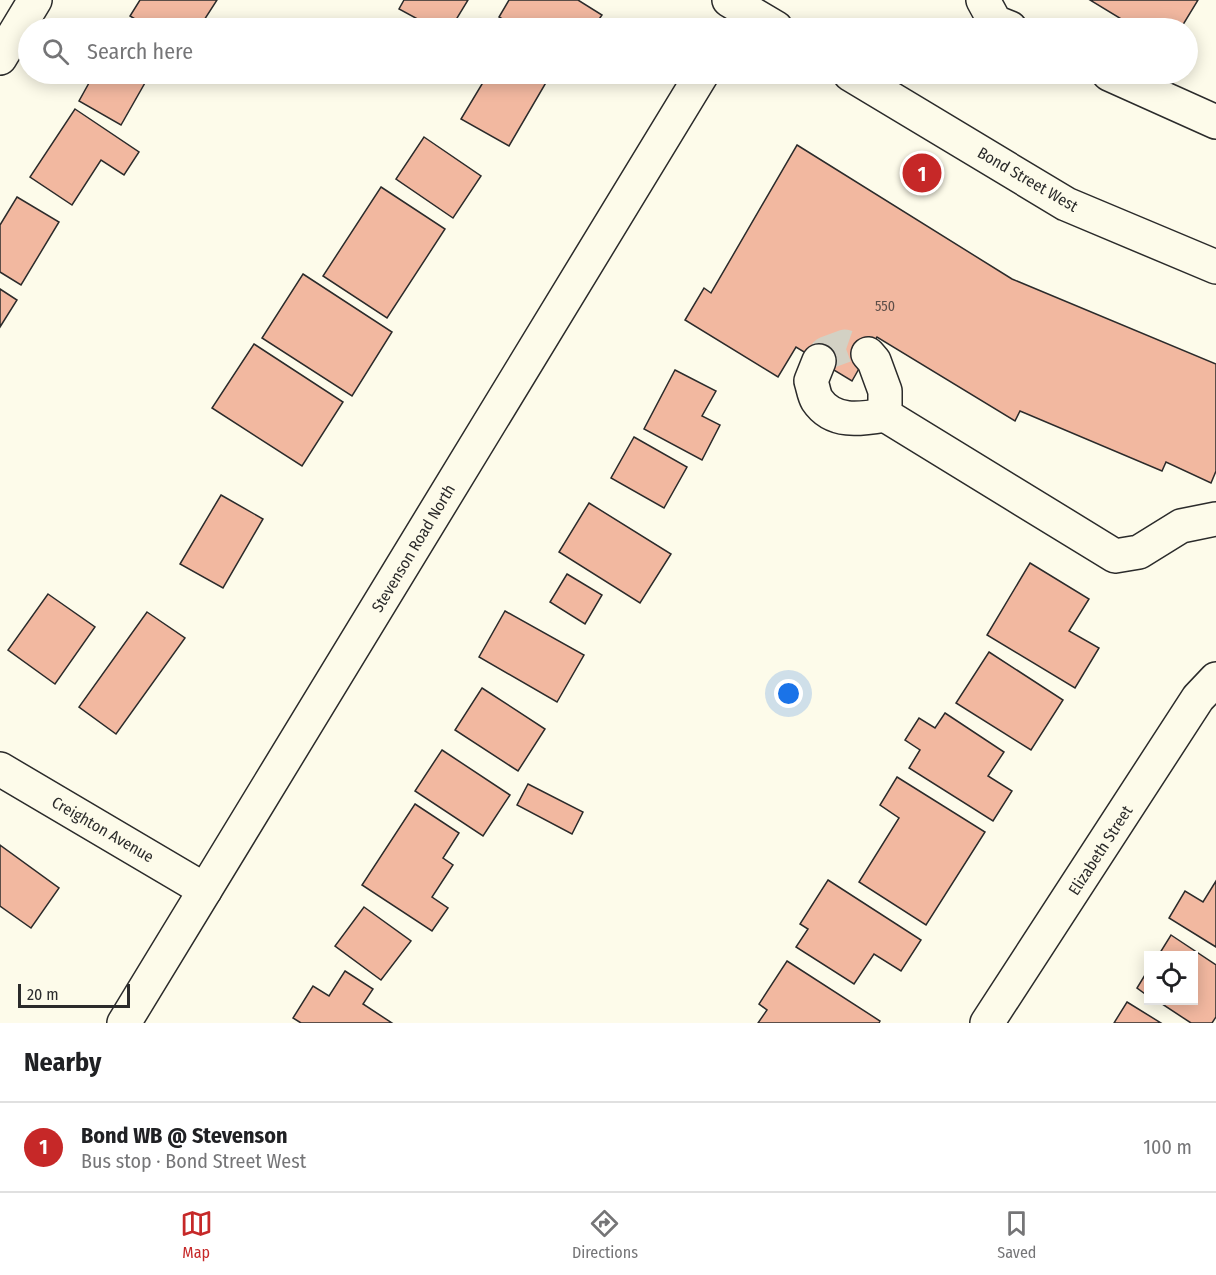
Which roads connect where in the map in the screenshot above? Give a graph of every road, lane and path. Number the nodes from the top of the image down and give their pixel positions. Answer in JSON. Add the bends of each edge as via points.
{"nodes":[{"id":1,"x":35,"y":0,"type":"edge"},
{"id":2,"x":982,"y":0,"type":"edge"},
{"id":3,"x":736,"y":9,"type":"edge"},
{"id":4,"x":24,"y":18,"type":"edge"},
{"id":5,"x":755,"y":18,"type":"edge"},
{"id":6,"x":993,"y":18,"type":"edge"},
{"id":7,"x":18,"y":28,"type":"edge"},
{"id":8,"x":0,"y":58,"type":"edge"},
{"id":9,"x":696,"y":84,"type":"edge"},
{"id":10,"x":867,"y":84,"type":"edge"},
{"id":11,"x":1131,"y":84,"type":"edge"},
{"id":12,"x":1216,"y":122,"type":"edge"},
{"id":13,"x":1216,"y":267,"type":"edge"},
{"id":14,"x":868,"y":354,"type":"dead end"},
{"id":15,"x":819,"y":361,"type":"dead end"},
{"id":16,"x":885,"y":415,"type":"junction"},
{"id":17,"x":1216,"y":519,"type":"edge"},
{"id":18,"x":1216,"y":679,"type":"edge"},
{"id":19,"x":0,"y":770,"type":"edge"},
{"id":20,"x":205,"y":890,"type":"junction"},
{"id":21,"x":124,"y":1023,"type":"edge"},
{"id":22,"x":987,"y":1023,"type":"edge"}],
"edges":[{"from":1,"to":4,"type":"main road"},
{"from":2,"to":6,"type":"main road"},
{"from":3,"to":5,"type":"main road"},
{"from":7,"to":8,"type":"main road"},
{"from":9,"to":20,"type":"main road","name":"Stevenson Road North"},
{"from":10,"to":13,"type":"main road","name":"Bond Street West","via":[[1066,204]]},
{"from":11,"to":12,"type":"main road"},
{"from":14,"to":16,"type":"main road","via":[[885,391]]},
{"from":15,"to":16,"type":"main road","via":[[811,381],[817,400],[833,415],[858,419]]},
{"from":16,"to":17,"type":"main road","via":[[1115,556],[1139,552],[1181,526]]},
{"from":18,"to":22,"type":"main road","name":"Elizabeth Street","via":[[1198,698]]},
{"from":19,"to":20,"type":"main road","name":"Creighton Avenue"},
{"from":20,"to":21,"type":"main road","name":"Stevenson Road North"}]}
